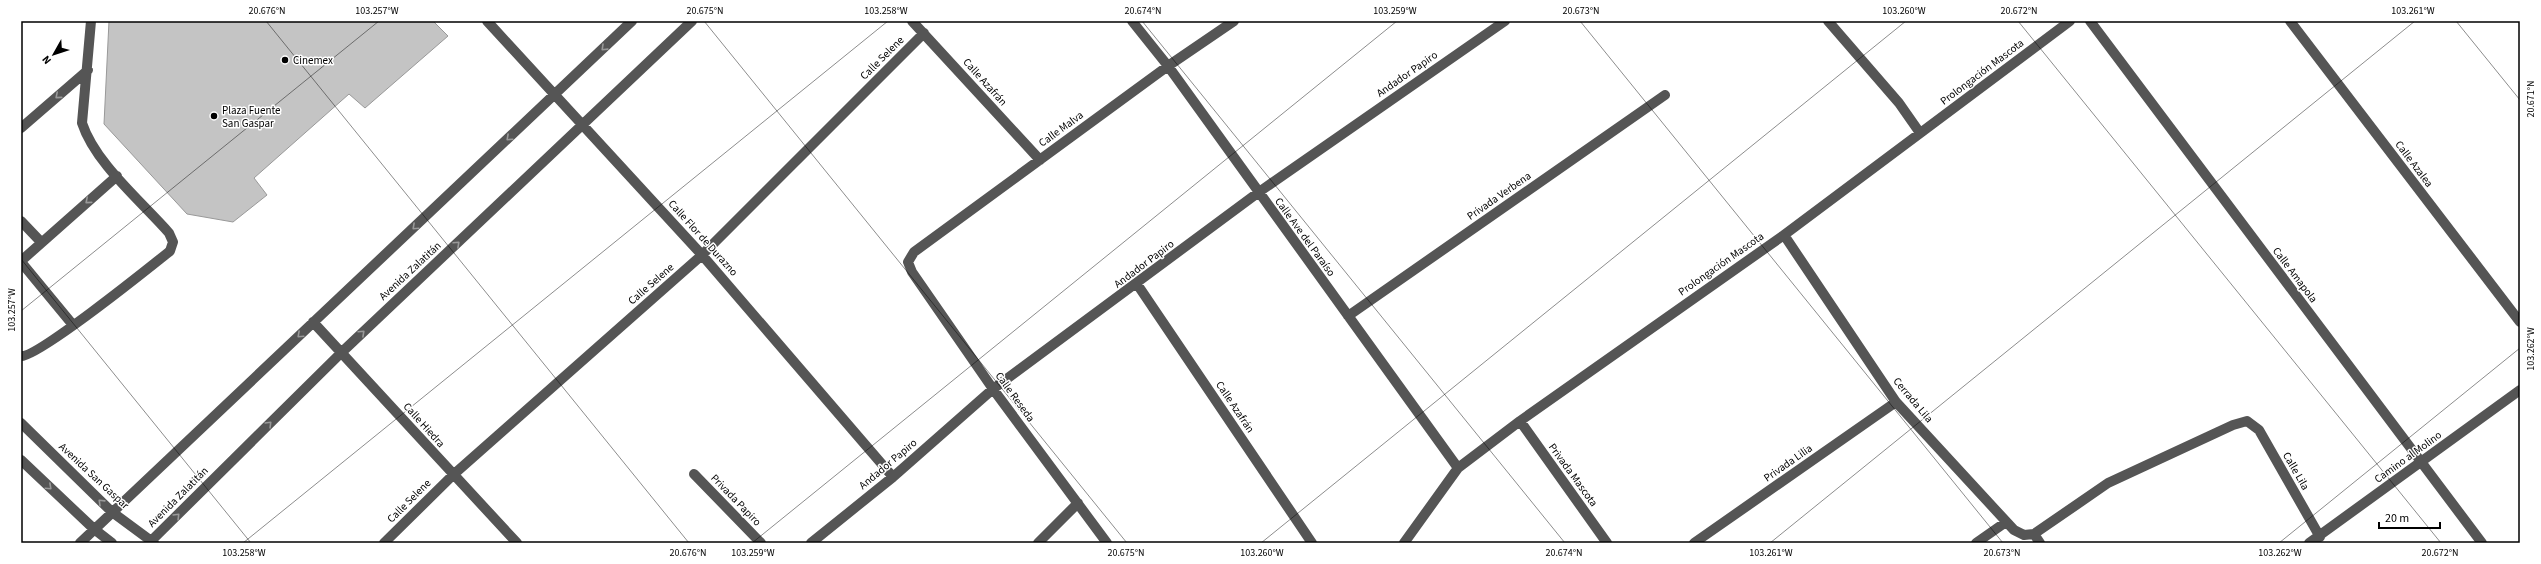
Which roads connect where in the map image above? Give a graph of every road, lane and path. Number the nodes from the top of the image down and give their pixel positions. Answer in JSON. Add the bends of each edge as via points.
{"nodes":[{"id":1,"x":91,"y":21,"type":"edge"},
{"id":2,"x":488,"y":21,"type":"edge"},
{"id":3,"x":632,"y":21,"type":"edge"},
{"id":4,"x":692,"y":21,"type":"edge"},
{"id":5,"x":912,"y":21,"type":"edge"},
{"id":6,"x":1132,"y":21,"type":"edge"},
{"id":7,"x":1234,"y":21,"type":"edge"},
{"id":8,"x":1505,"y":21,"type":"edge"},
{"id":9,"x":1828,"y":21,"type":"edge"},
{"id":10,"x":2070,"y":21,"type":"edge"},
{"id":11,"x":2090,"y":21,"type":"edge"},
{"id":12,"x":2290,"y":21,"type":"edge"},
{"id":13,"x":924,"y":33,"type":"junction"},
{"id":14,"x":1168,"y":66,"type":"junction"},
{"id":15,"x":88,"y":70,"type":"junction"},
{"id":16,"x":556,"y":94,"type":"junction"},
{"id":17,"x":1665,"y":95,"type":"dead end"},
{"id":18,"x":584,"y":125,"type":"junction"},
{"id":19,"x":21,"y":128,"type":"edge"},
{"id":20,"x":1920,"y":133,"type":"junction"},
{"id":21,"x":1040,"y":160,"type":"junction"},
{"id":22,"x":117,"y":176,"type":"junction"},
{"id":23,"x":1259,"y":192,"type":"junction"},
{"id":24,"x":21,"y":221,"type":"edge"},
{"id":25,"x":1784,"y":235,"type":"junction"},
{"id":26,"x":41,"y":242,"type":"junction"},
{"id":27,"x":702,"y":255,"type":"junction"},
{"id":28,"x":21,"y":262,"type":"edge"},
{"id":29,"x":908,"y":262,"type":"joint"},
{"id":30,"x":1137,"y":284,"type":"junction"},
{"id":31,"x":1348,"y":316,"type":"junction"},
{"id":32,"x":313,"y":322,"type":"junction"},
{"id":33,"x":2520,"y":322,"type":"edge"},
{"id":34,"x":73,"y":325,"type":"junction"},
{"id":35,"x":342,"y":352,"type":"junction"},
{"id":36,"x":21,"y":356,"type":"edge"},
{"id":37,"x":993,"y":389,"type":"junction"},
{"id":38,"x":2520,"y":390,"type":"edge"},
{"id":39,"x":1896,"y":402,"type":"junction"},
{"id":40,"x":1520,"y":421,"type":"junction"},
{"id":41,"x":21,"y":423,"type":"edge"},
{"id":42,"x":21,"y":460,"type":"edge"},
{"id":43,"x":2421,"y":462,"type":"junction"},
{"id":44,"x":1458,"y":468,"type":"junction"},
{"id":45,"x":694,"y":474,"type":"dead end"},
{"id":46,"x":452,"y":475,"type":"junction"},
{"id":47,"x":893,"y":477,"type":"junction"},
{"id":48,"x":1078,"y":503,"type":"junction"},
{"id":49,"x":112,"y":512,"type":"junction"},
{"id":50,"x":2006,"y":522,"type":"junction"},
{"id":51,"x":94,"y":529,"type":"junction"},
{"id":52,"x":2034,"y":534,"type":"junction"},
{"id":53,"x":2320,"y":537,"type":"junction"},
{"id":54,"x":151,"y":542,"type":"edge"},
{"id":55,"x":80,"y":543,"type":"edge"},
{"id":56,"x":112,"y":543,"type":"edge"},
{"id":57,"x":384,"y":543,"type":"edge"},
{"id":58,"x":518,"y":543,"type":"edge"},
{"id":59,"x":761,"y":543,"type":"edge"},
{"id":60,"x":811,"y":543,"type":"edge"},
{"id":61,"x":1038,"y":543,"type":"edge"},
{"id":62,"x":1107,"y":543,"type":"edge"},
{"id":63,"x":1312,"y":543,"type":"edge"},
{"id":64,"x":1404,"y":543,"type":"edge"},
{"id":65,"x":1607,"y":543,"type":"edge"},
{"id":66,"x":1694,"y":543,"type":"edge"},
{"id":67,"x":1976,"y":543,"type":"edge"},
{"id":68,"x":2040,"y":543,"type":"edge"},
{"id":69,"x":2309,"y":543,"type":"edge"},
{"id":70,"x":2482,"y":543,"type":"edge"}],
"edges":[{"from":1,"to":15,"type":"street"},
{"from":2,"to":16,"type":"street","name":"Calle Flor de Durazno"},
{"from":3,"to":16,"type":"street","one_way":true},
{"from":4,"to":18,"type":"street","name":"Avenida Zalatitán"},
{"from":5,"to":13,"type":"street","name":"Calle Azafrán"},
{"from":6,"to":14,"type":"street","name":"Calle Ave del Paraíso"},
{"from":7,"to":14,"type":"street","name":"Calle Malva"},
{"from":8,"to":23,"type":"street","name":"Andador Papiro"},
{"from":9,"to":20,"type":"street","via":[[1899,103]]},
{"from":10,"to":20,"type":"street","name":"Prolongación Mascota"},
{"from":11,"to":43,"type":"street","name":"Calle Amapola"},
{"from":12,"to":33,"type":"street","name":"Calle Azalea"},
{"from":13,"to":21,"type":"street","name":"Calle Azafrán"},
{"from":13,"to":27,"type":"street","name":"Calle Selene"},
{"from":14,"to":21,"type":"street","name":"Calle Malva"},
{"from":14,"to":23,"type":"street","name":"Calle Ave del Paraíso"},
{"from":15,"to":19,"type":"street","one_way":true},
{"from":15,"to":22,"type":"street","via":[[82,123],[87,139]]},
{"from":16,"to":18,"type":"street","name":"Calle Flor de Durazno"},
{"from":16,"to":32,"type":"street","one_way":true},
{"from":17,"to":31,"type":"street","name":"Privada Verbena"},
{"from":18,"to":27,"type":"street","name":"Calle Flor de Durazno"},
{"from":35,"to":18,"type":"street","name":"Avenida Zalatitán","one_way":true},
{"from":20,"to":25,"type":"street","name":"Prolongación Mascota"},
{"from":21,"to":29,"type":"street","name":"Calle Malva","via":[[914,252]]},
{"from":22,"to":26,"type":"street","one_way":true},
{"from":22,"to":34,"type":"street","via":[[170,233],[173,242],[170,251]]},
{"from":23,"to":30,"type":"street","name":"Andador Papiro"},
{"from":23,"to":31,"type":"street","name":"Calle Ave del Paraíso"},
{"from":24,"to":26,"type":"street"},
{"from":25,"to":39,"type":"street","name":"Cerrada Lila"},
{"from":25,"to":40,"type":"street","name":"Prolongación Mascota"},
{"from":26,"to":28,"type":"street"},
{"from":27,"to":46,"type":"street","name":"Calle Selene"},
{"from":27,"to":47,"type":"street","name":"Calle Flor de Durazno"},
{"from":28,"to":34,"type":"street"},
{"from":29,"to":37,"type":"street","name":"Calle Reseda","via":[[912,272]]},
{"from":30,"to":37,"type":"street","name":"Andador Papiro"},
{"from":30,"to":63,"type":"street","name":"Calle Azafrán"},
{"from":31,"to":44,"type":"street","name":"Calle Ave del Paraíso"},
{"from":32,"to":35,"type":"street","name":"Calle Hiedra"},
{"from":32,"to":49,"type":"street","one_way":true},
{"from":34,"to":36,"type":"street","via":[[34,352]]},
{"from":35,"to":46,"type":"street","name":"Calle Hiedra"},
{"from":54,"to":35,"type":"street","name":"Avenida Zalatitán","one_way":true},
{"from":37,"to":47,"type":"street","name":"Andador Papiro"},
{"from":37,"to":48,"type":"street","name":"Calle Reseda"},
{"from":38,"to":43,"type":"street","name":"Camino al Molino"},
{"from":39,"to":50,"type":"street","name":"Cerrada Lila"},
{"from":39,"to":66,"type":"street","name":"Privada Lilia"},
{"from":40,"to":44,"type":"street","name":"Prolongación Mascota"},
{"from":40,"to":65,"type":"street","name":"Privada Mascota"},
{"from":49,"to":41,"type":"street","name":"Avenida San Gaspar","one_way":true},
{"from":42,"to":51,"type":"street","one_way":true},
{"from":43,"to":53,"type":"street","name":"Camino al Molino"},
{"from":43,"to":70,"type":"street","name":"Calle Amapola"},
{"from":44,"to":64,"type":"street","name":"Prolongación Mascota"},
{"from":45,"to":59,"type":"street","name":"Privada Papiro"},
{"from":46,"to":57,"type":"street","name":"Calle Selene"},
{"from":46,"to":58,"type":"street","name":"Calle Hiedra"},
{"from":47,"to":60,"type":"street","name":"Andador Papiro"},
{"from":48,"to":61,"type":"street"},
{"from":48,"to":62,"type":"street","name":"Calle Reseda"},
{"from":49,"to":51,"type":"street"},
{"from":49,"to":54,"type":"street","name":"Avenida San Gaspar"},
{"from":50,"to":52,"type":"street","name":"Cerrada Lila","via":[[2024,535]]},
{"from":50,"to":67,"type":"street"},
{"from":51,"to":55,"type":"street"},
{"from":51,"to":56,"type":"street"},
{"from":52,"to":53,"type":"street","name":"Calle Lila","via":[[2108,483],[2233,424],[2247,421],[2259,430]]},
{"from":52,"to":68,"type":"street"},
{"from":53,"to":69,"type":"street","name":"Camino al Molino"}]}
